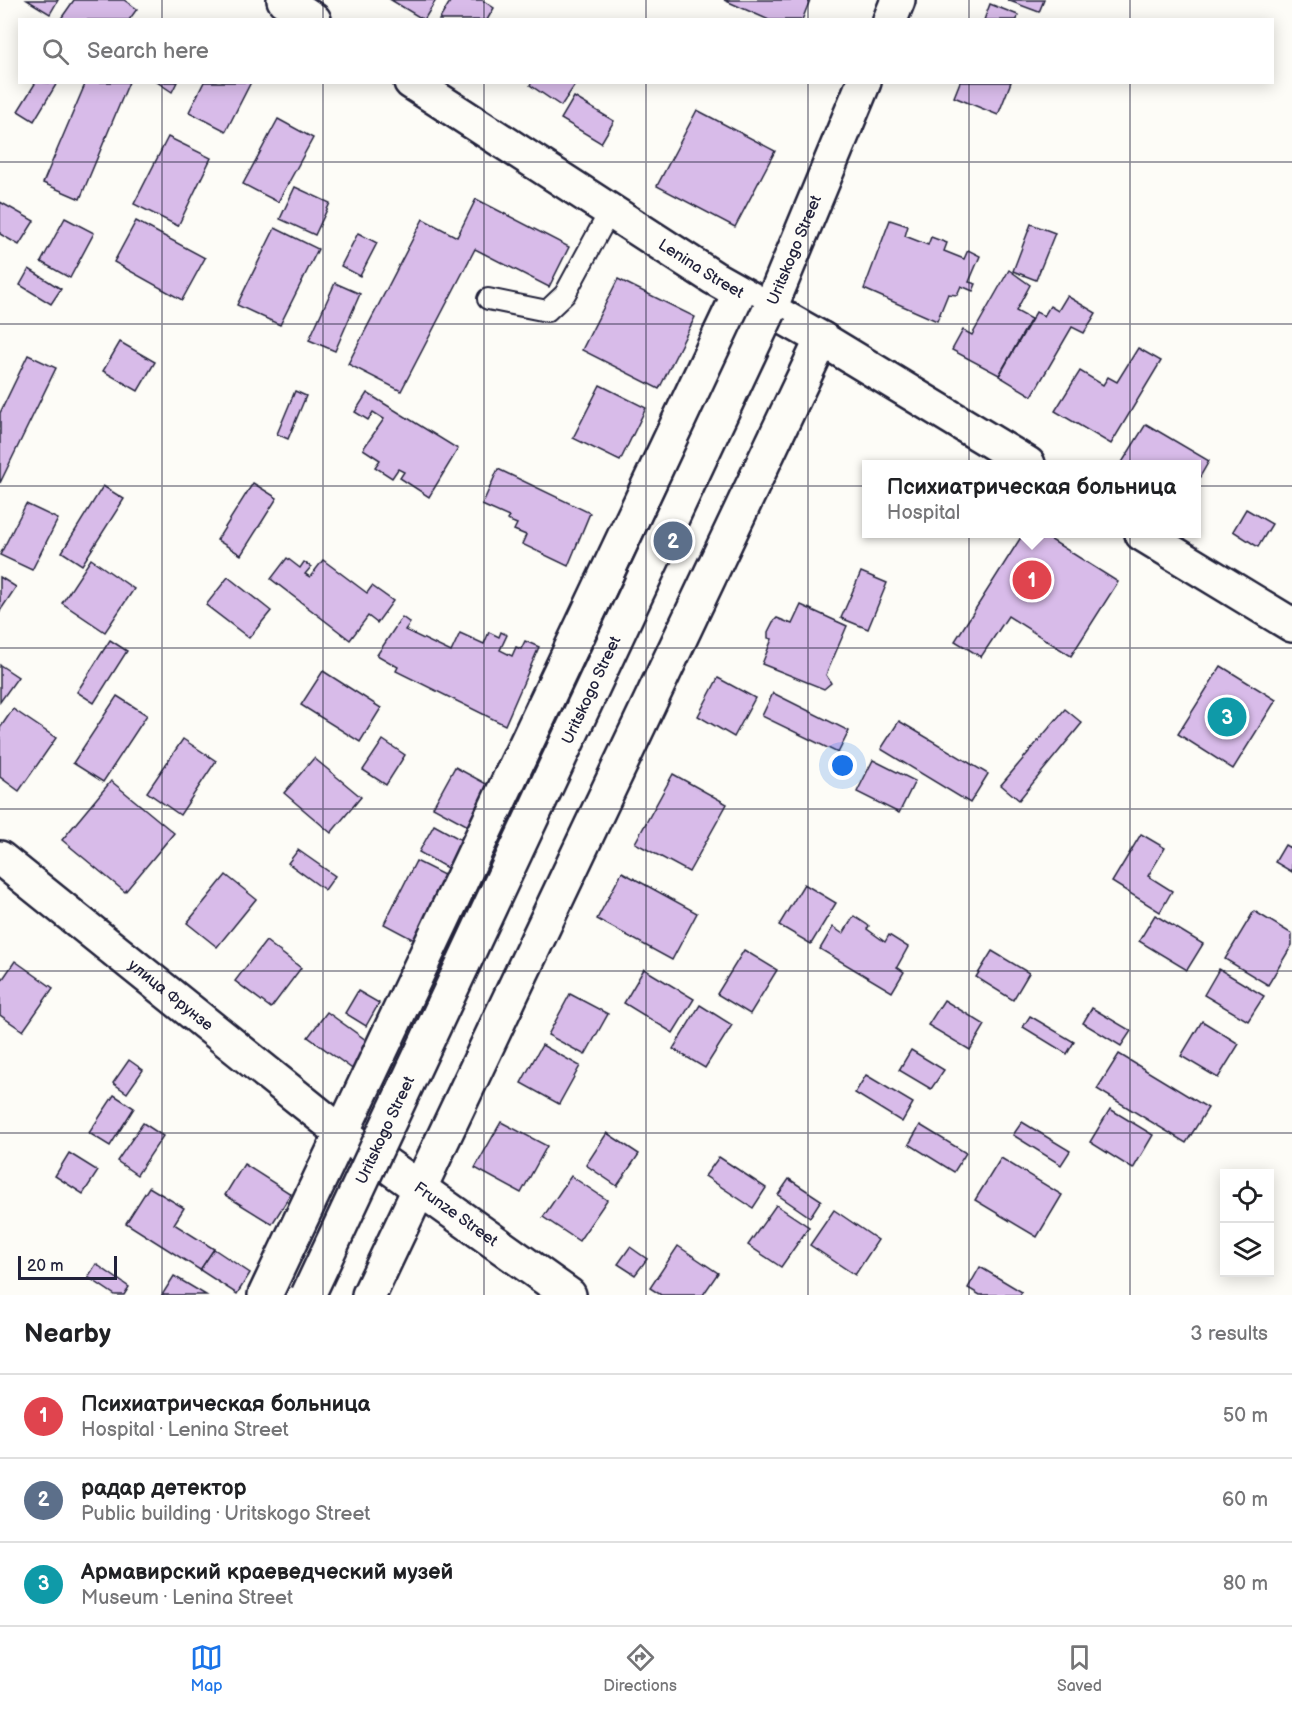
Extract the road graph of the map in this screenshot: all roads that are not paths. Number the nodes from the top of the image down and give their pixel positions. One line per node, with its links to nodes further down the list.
1 (284, 0): 3 (street)
2 (898, 0): 4 (street)
3 (311, 18)
4 (891, 18)
5 (414, 84): 7 (street, Lenina Street)
6 (863, 84): 10 (street, Uritskogo Street)
7 (610, 211): 8 (street, Lenina Street); 9 (lane)
8 (739, 294): 10 (street, Lenina Street); 16 (street, Uritskogo Street)
9 (488, 299)
10 (769, 310): 11 (street, Lenina Street); 19 (street, Uritskogo Street, bridge)
11 (822, 339): 12 (street, Lenina Street); 17 (street)
12 (1020, 460)
13 (1149, 538): 14 (street)
14 (1292, 625)
15 (0, 858): 16 (street, улица Фрунзе)
16 (342, 1133): 17 (street, Frunze Street); 18 (street, Uritskogo Street)
17 (419, 1188): 20 (street); 21 (street, Frunze Street)
18 (265, 1295)
19 (308, 1295)
20 (369, 1295)
21 (569, 1295)

